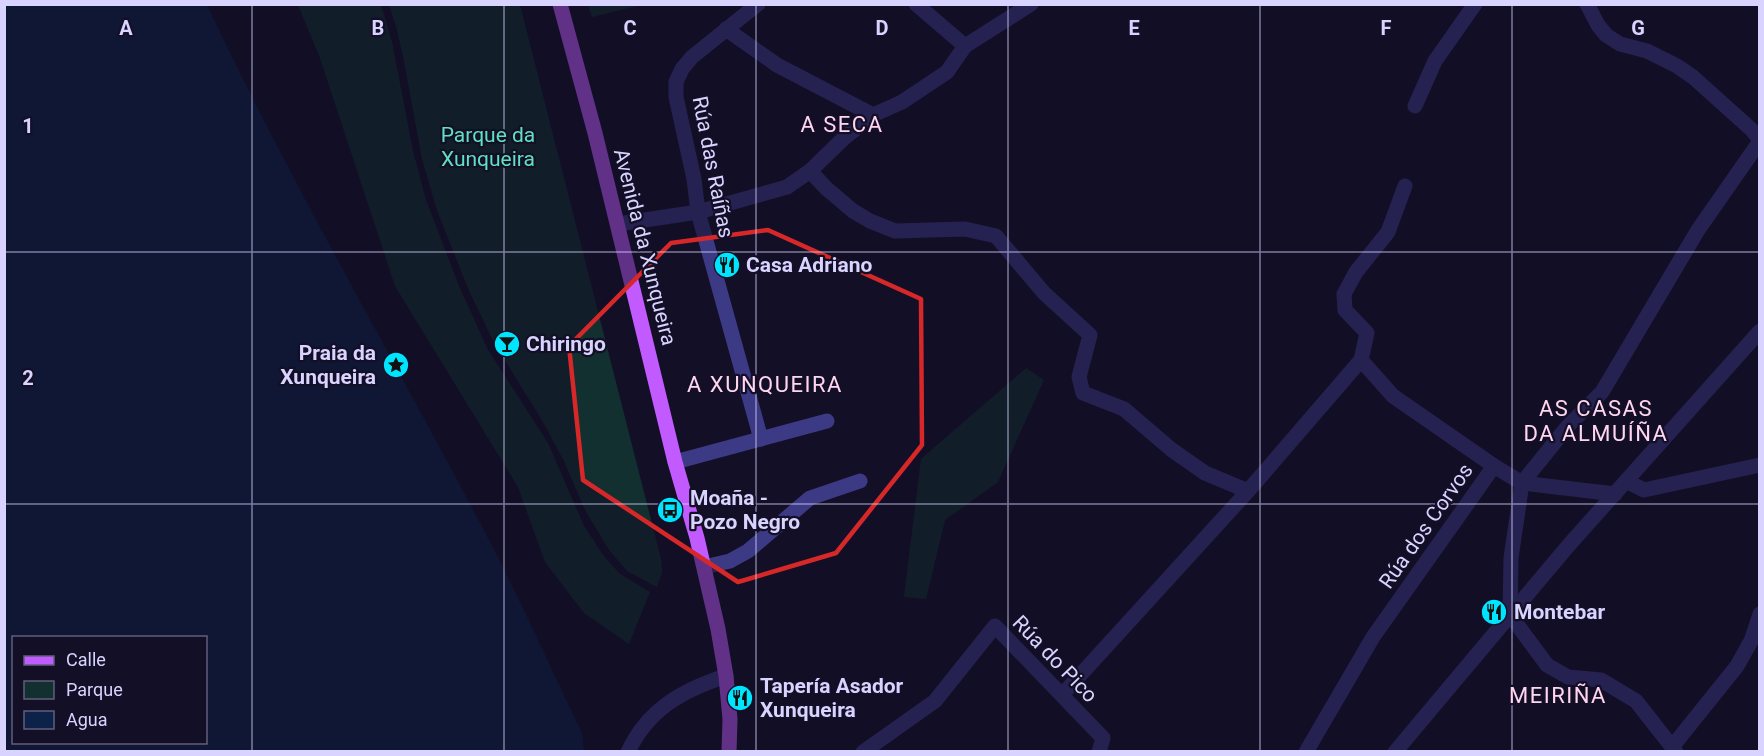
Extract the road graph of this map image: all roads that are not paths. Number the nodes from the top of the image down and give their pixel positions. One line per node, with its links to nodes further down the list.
1 (560, 4): 15 (main road, Avenida da Xunqueira)
2 (758, 4): 7 (street, Rúa das Raíñas)
3 (916, 4): 8 (street)
4 (1031, 4): 8 (street)
5 (1475, 4): 9 (street)
6 (1587, 4): 11 (street)
7 (726, 29): 10 (street); 14 (street, Rúa das Raíñas)
8 (965, 46): 10 (street)
9 (1415, 106)
10 (873, 115): 12 (street)
11 (1760, 140): 25 (street)
12 (810, 171): 14 (street); 26 (street)
13 (1405, 186): 17 (street)
14 (698, 212): 15 (street); 19 (street, Rúa das Raíñas)
15 (618, 224): 20 (main road, Avenida da Xunqueira)
16 (1760, 331): 24 (street)
17 (1361, 360): 22 (street); 26 (street)
18 (827, 421): 19 (street)
19 (762, 439): 20 (street)
20 (675, 462): 28 (main road, Avenida da Xunqueira)
21 (1760, 465): 24 (street)
22 (1494, 466): 25 (street, Rúa dos Corvos); 38 (street, Rúa dos Corvos)
23 (860, 481): 28 (street)
24 (1626, 481): 27 (street)
25 (1522, 483): 27 (street); 30 (street)
26 (1248, 491): 32 (street)
27 (1615, 494): 30 (street)
28 (704, 567): 31 (main road, Avenida da Xunqueira)
29 (1760, 614): 33 (street)
30 (1510, 615): 33 (street); 39 (street)
31 (726, 676): 34 (street); 35 (main road, Avenida da Xunqueira)
32 (1062, 695): 36 (street, Rúa do Pico); 37 (street, Rúa do Pico)
33 (1674, 749)
34 (628, 752)
35 (729, 752)
36 (863, 752)
37 (1099, 752)
38 (1306, 752)
39 (1395, 752)

